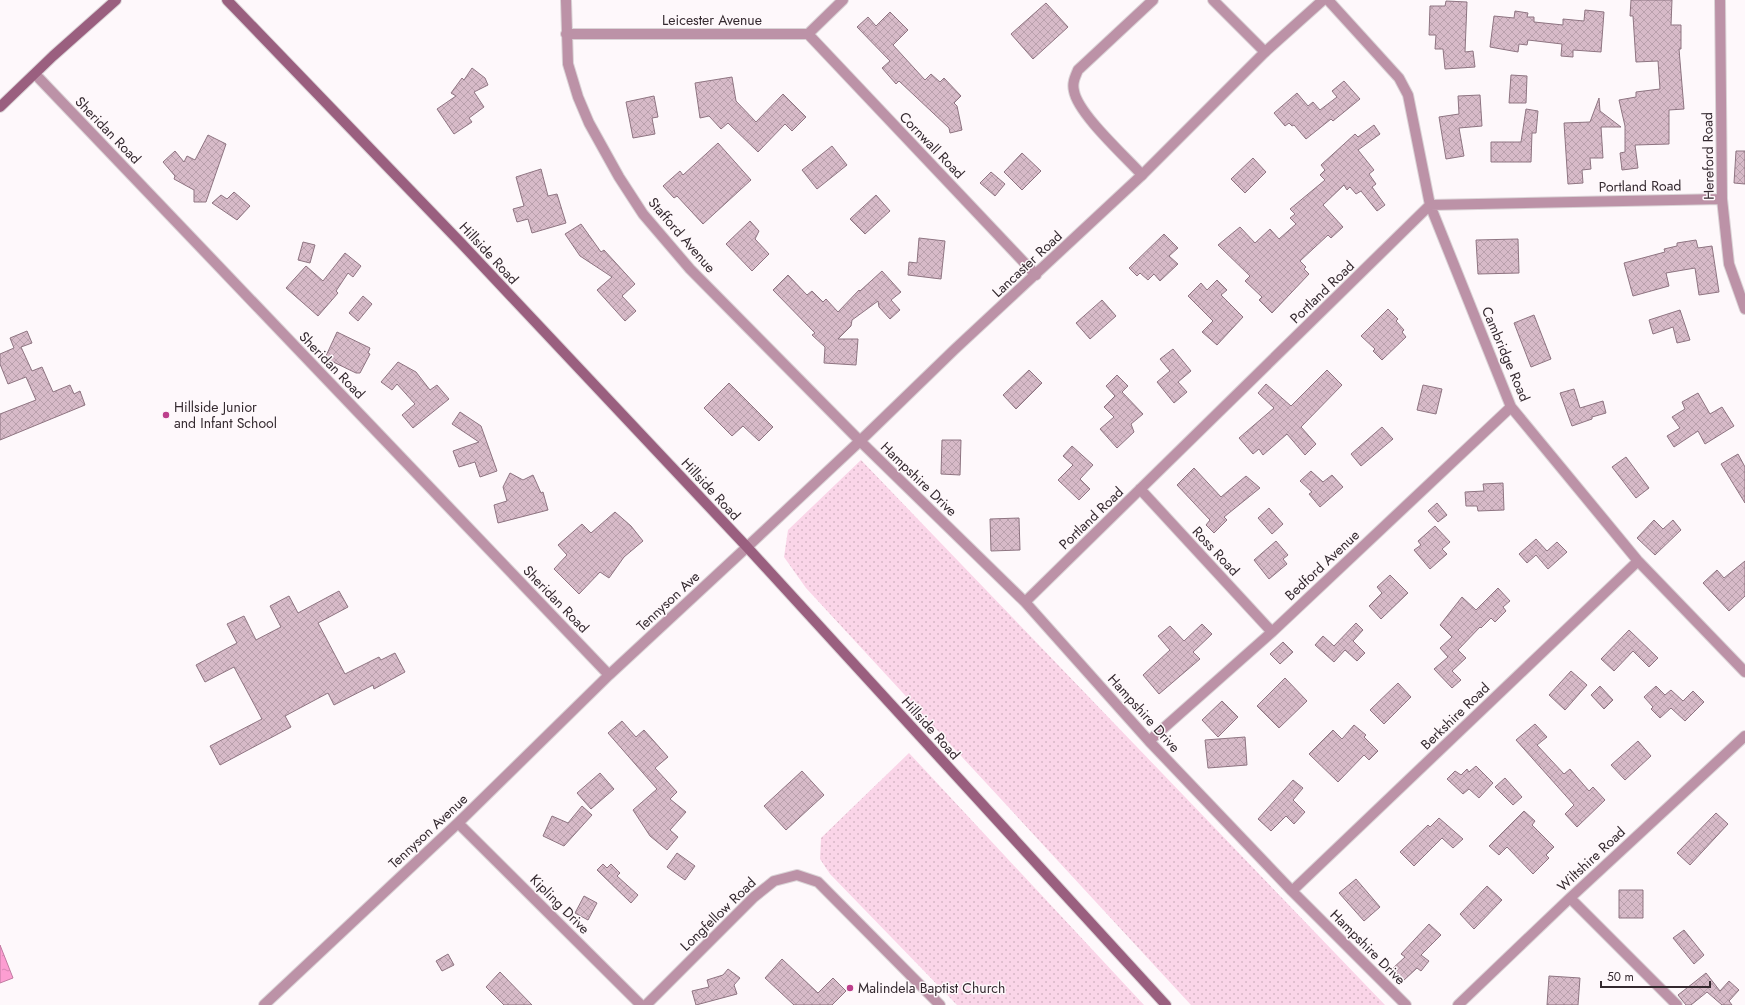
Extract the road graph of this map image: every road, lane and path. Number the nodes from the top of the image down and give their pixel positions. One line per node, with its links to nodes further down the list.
1 (116, 0): 13 (main road)
2 (227, 0): 23 (main road, Hillside Road)
3 (566, 0): 10 (street, Stafford Avenue)
4 (843, 0): 11 (street)
5 (1153, 0): 15 (street)
6 (1213, 0): 12 (street)
7 (1323, 0): 12 (street, Lancaster Road)
8 (1328, 0): 17 (street, Cambridge Road)
9 (1720, 0): 16 (street, Hereford Road)
10 (566, 34): 11 (street, Leicester Avenue); 21 (street, Stafford Avenue)
11 (808, 34): 18 (street, Cornwall Road)
12 (1265, 52): 15 (street, Lancaster Road)
13 (35, 74): 14 (main road); 28 (street, Sheridan Road)
14 (0, 107)
15 (1142, 175): 18 (street, Lancaster Road)
16 (1722, 199): 17 (street, Portland Road); 19 (street, Hereford Road)
17 (1430, 205): 20 (street, Cambridge Road); 22 (street, Portland Road)
18 (1036, 275): 21 (street, Lancaster Road)
19 (1745, 309)
20 (1511, 407): 24 (street, Cambridge Road); 26 (street, Bedford Avenue)
21 (860, 441): 23 (street, Lancaster Road); 25 (street, Hampshire Drive)
22 (1140, 490): 25 (street, Portland Road); 26 (street, Ross Road)
23 (747, 547): 28 (street, Tennyson Ave); 38 (main road, Hillside Road)
24 (1638, 561): 27 (street, Cambridge Road); 32 (street, Berkshire Road)
25 (1025, 602): 30 (street, Hampshire Drive)
26 (1272, 632): 30 (street, Bedford Avenue)
27 (1745, 672)
28 (608, 675): 31 (street, Tennyson Avenue)
29 (1745, 736): 33 (street, Wiltshire Road)
30 (1150, 741): 32 (street, Hampshire Drive)
31 (458, 823): 34 (street, Tennyson Avenue); 35 (street, Kipling Drive)
32 (1292, 891): 39 (street, Hampshire Drive)
33 (1570, 898): 40 (street, Wiltshire Road); 41 (street)
34 (267, 1004)
35 (641, 1005)
36 (646, 1005): 37 (street, Longfellow Road)
37 (940, 1005)
38 (1166, 1005)
39 (1406, 1005)
40 (1458, 1005)
41 (1677, 1005)

